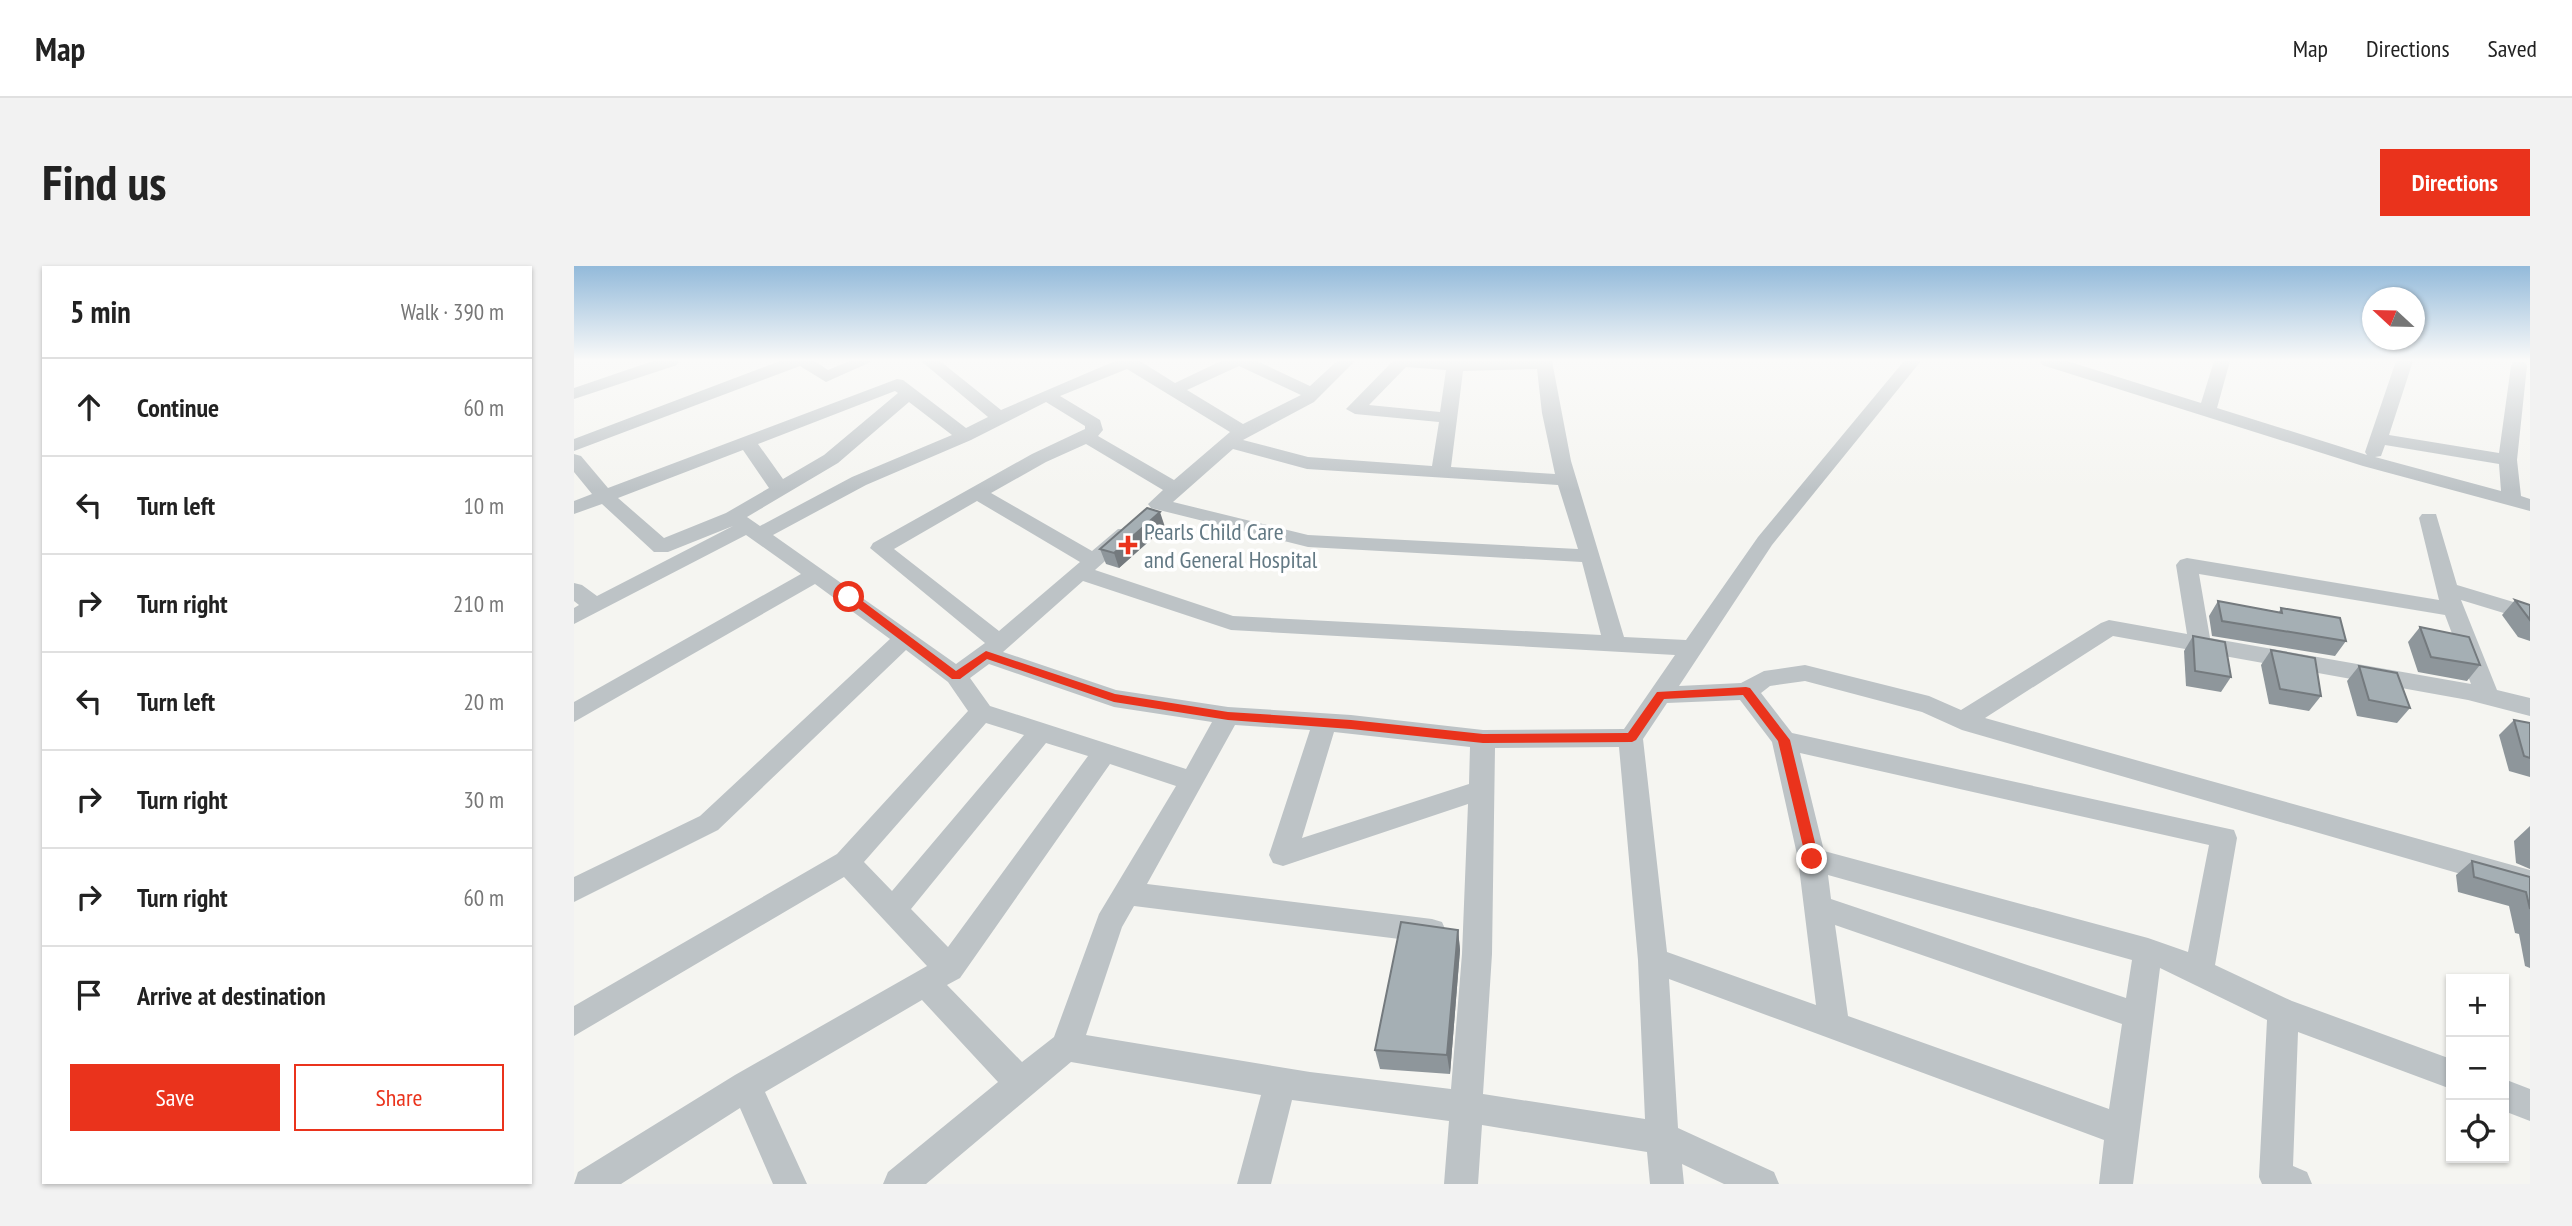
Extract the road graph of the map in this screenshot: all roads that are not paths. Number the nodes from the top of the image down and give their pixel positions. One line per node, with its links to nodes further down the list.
1 (685, 404): 26 (street)
2 (846, 404): 25 (street)
3 (896, 404): 33 (street)
4 (923, 404): 21 (street)
5 (982, 404): 19 (street)
6 (1028, 404): 19 (street)
7 (1061, 404): 23 (street)
8 (1193, 404): 22 (street)
9 (1294, 404): 22 (street)
10 (1361, 404): 20 (street)
11 (1450, 404): 20 (street)
12 (1548, 404): 31 (street)
13 (1878, 404): 53 (street)
14 (2184, 404): 18 (street)
15 (2209, 404): 18 (street)
16 (2391, 404): 24 (street)
17 (2515, 404): 28 (street)
18 (2207, 411): 29 (street)
19 (999, 417): 21 (street)
20 (1448, 418): 30 (street)
21 (965, 436): 41 (street)
22 (1236, 436): 30 (street); 32 (street)
23 (1087, 437): 32 (street); 34 (street)
24 (2380, 439): 28 (street); 29 (street)
25 (747, 442): 33 (street); 35 (street)
26 (574, 445)
27 (574, 460): 35 (street)
28 (2508, 460): 36 (street)
29 (2370, 462): 36 (street)
30 (1441, 472): 31 (street)
31 (1564, 480): 42 (street)
32 (1175, 489): 37 (street)
33 (781, 491): 41 (street)
34 (976, 494): 43 (street); 54 (street)
35 (604, 496): 39 (street); 41 (street)
36 (2511, 500): 38 (street)
37 (1158, 504): 42 (street); 43 (street)
38 (2530, 505)
39 (574, 508)
40 (2429, 518): 46 (street)
41 (746, 526): 44 (street); 47 (street)
42 (1591, 556): 51 (street)
43 (1088, 567): 51 (street); 54 (street)
44 (816, 574): 50 (street); 61 (street)
45 (574, 590): 47 (street)
46 (2450, 599): 48 (street); 52 (street); 58 (street)
47 (594, 607): 49 (street)
48 (2530, 614)
49 (574, 617)
50 (905, 639): 55 (street); 75 (street)
51 (1615, 644): 53 (street)
52 (2200, 645): 58 (street); 63 (street)
53 (1692, 648): 57 (street)
54 (993, 649): 55 (street); 62 (street)
55 (956, 677): 60 (street)
56 (1746, 691): 57 (street); 63 (street); 68 (street)
57 (1661, 695): 66 (street)
58 (2487, 696): 59 (street)
59 (2530, 708)
60 (981, 712): 65 (street); 73 (street)
61 (574, 713)
62 (1228, 716): 64 (street); 70 (street)
63 (1962, 721): 74 (street)
64 (1325, 723): 67 (street); 71 (street)
65 (1041, 732): 69 (street); 78 (street)
66 (1632, 737): 67 (street); 81 (street)
67 (1483, 739): 71 (street)
68 (1784, 740): 72 (street); 82 (street)
69 (1105, 752): 70 (street); 83 (street)
70 (1192, 781): 76 (street)
71 (1480, 790): 79 (street)
72 (1812, 859): 77 (street); 80 (street)
73 (847, 862): 78 (street); 85 (street)
74 (2530, 882)
75 (574, 890)
76 (1127, 893): 79 (street); 88 (street)
77 (1819, 906): 86 (street); 87 (street)
78 (893, 910): 83 (street)
79 (1477, 937): 95 (street)
80 (2148, 951): 82 (street); 86 (street)
81 (1653, 960): 87 (street); 97 (street)
82 (2200, 972): 84 (street)
83 (937, 976): 91 (street); 92 (street)
84 (2283, 1012): 89 (street); 98 (street)
85 (576, 1015)
86 (2138, 1016): 96 (street)
87 (1834, 1025): 96 (street)
88 (1066, 1046): 90 (street); 91 (street)
89 (2446, 1072)
90 (1280, 1083): 95 (street); 102 (street)
91 (1021, 1084): 101 (street)
92 (746, 1086): 99 (street); 100 (street)
93 (2509, 1097): 94 (street)
94 (2530, 1105)
95 (1466, 1107): 97 (street); 103 (street)
96 (2123, 1122): 106 (street)
97 (1661, 1138): 104 (street); 105 (street)
98 (2283, 1182)
99 (590, 1184)
100 (790, 1184)
101 (900, 1184)
102 (1254, 1184)
103 (1461, 1184)
104 (1667, 1184)
105 (1762, 1184)
106 (2116, 1184)

